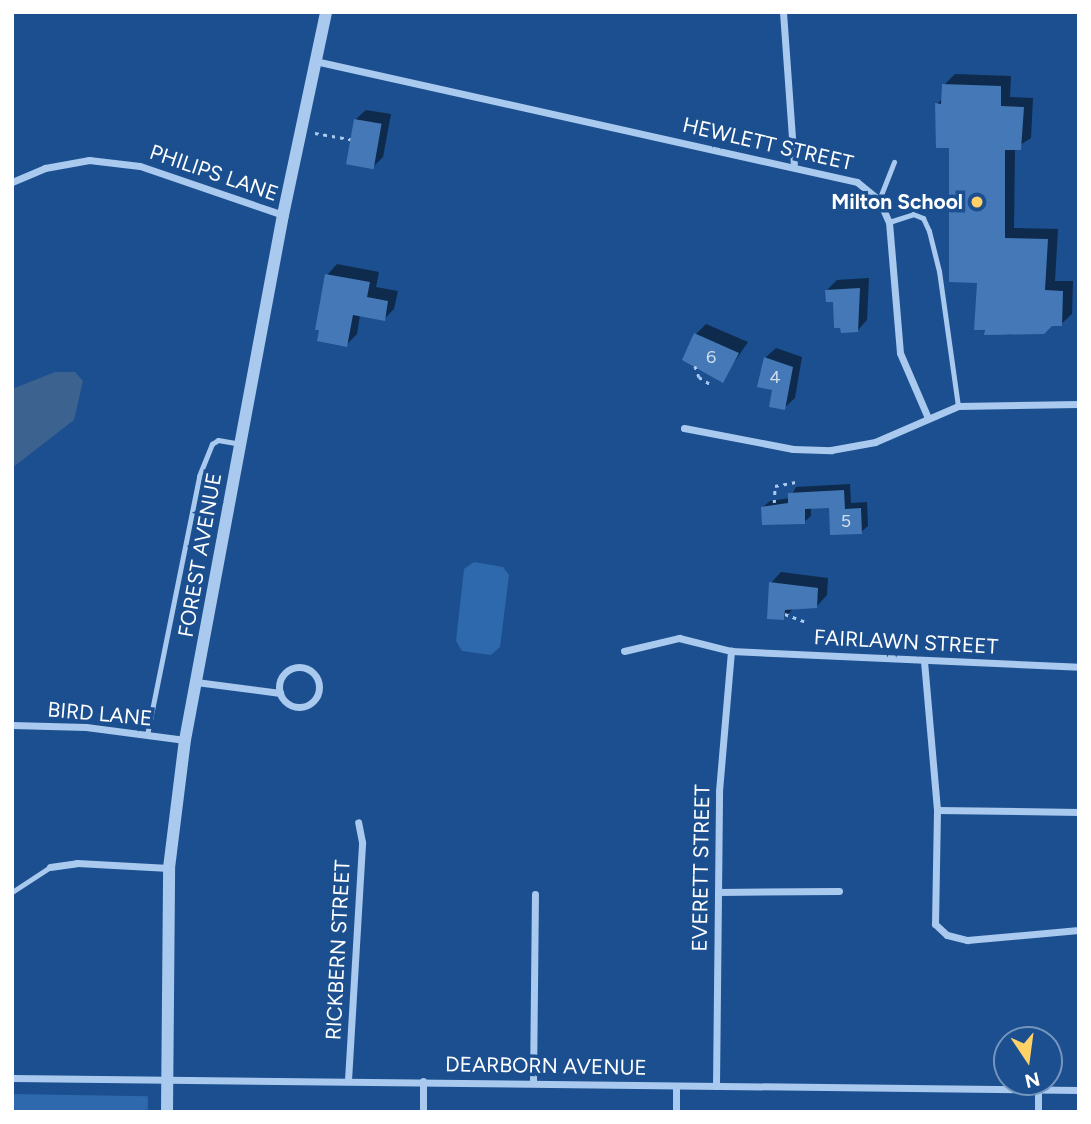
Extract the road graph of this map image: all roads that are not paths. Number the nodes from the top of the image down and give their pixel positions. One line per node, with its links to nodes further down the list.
1 (326, 12): 3 (street, FOREST AVENUE)
2 (783, 12): 5 (street)
3 (315, 61): 5 (street, HEWLETT STREET); 8 (street, FOREST AVENUE)
4 (894, 162): 7 (lane)
5 (794, 164): 7 (street, HEWLETT STREET)
6 (12, 182): 8 (street, PHILIPS LANE)
7 (879, 200): 9 (street, HEWLETT STREET)
8 (283, 215): 14 (street, FOREST AVENUE)
9 (889, 222): 11 (lane); 12 (street, HEWLETT STREET)
10 (1079, 404): 11 (street)
11 (957, 406): 12 (street)
12 (928, 418): 13 (street)
13 (684, 428)
14 (240, 444): 19 (street, FOREST AVENUE); 22 (lane)
15 (624, 651): 16 (street, FAIRLAWN STREET)
16 (731, 651): 17 (street, FAIRLAWN STREET); 31 (street, EVERETT STREET)
17 (924, 662): 18 (street, FAIRLAWN STREET); 24 (street)
18 (1079, 667)
19 (197, 682): 20 (street); 23 (street, FOREST AVENUE)
20 (280, 693): 20 (street)
21 (12, 725): 22 (street, BIRD LANE)
22 (147, 735): 23 (street, BIRD LANE)
23 (185, 740): 28 (street, FOREST AVENUE)
24 (937, 810): 25 (street); 33 (street)
25 (1079, 812)
26 (358, 822): 36 (street, RICKBERN STREET)
27 (50, 867): 28 (street); 30 (lane)
28 (169, 868): 35 (street, FOREST AVENUE)
29 (839, 891): 31 (street)
30 (12, 892)
31 (718, 892): 40 (street, EVERETT STREET)
32 (535, 894): 38 (street)
33 (1079, 930)
34 (12, 1078): 35 (street, DEARBORN AVENUE)
35 (166, 1079): 36 (street, DEARBORN AVENUE); 42 (street, FOREST AVENUE)
36 (348, 1080): 37 (street, DEARBORN AVENUE)
37 (423, 1081): 38 (street, DEARBORN AVENUE); 43 (street)
38 (534, 1083): 39 (street, DEARBORN AVENUE)
39 (676, 1086): 40 (street, DEARBORN AVENUE); 44 (street)
40 (716, 1086): 41 (street, DEARBORN AVENUE)
41 (993, 1090)
42 (167, 1112)
43 (423, 1112)
44 (676, 1112)

